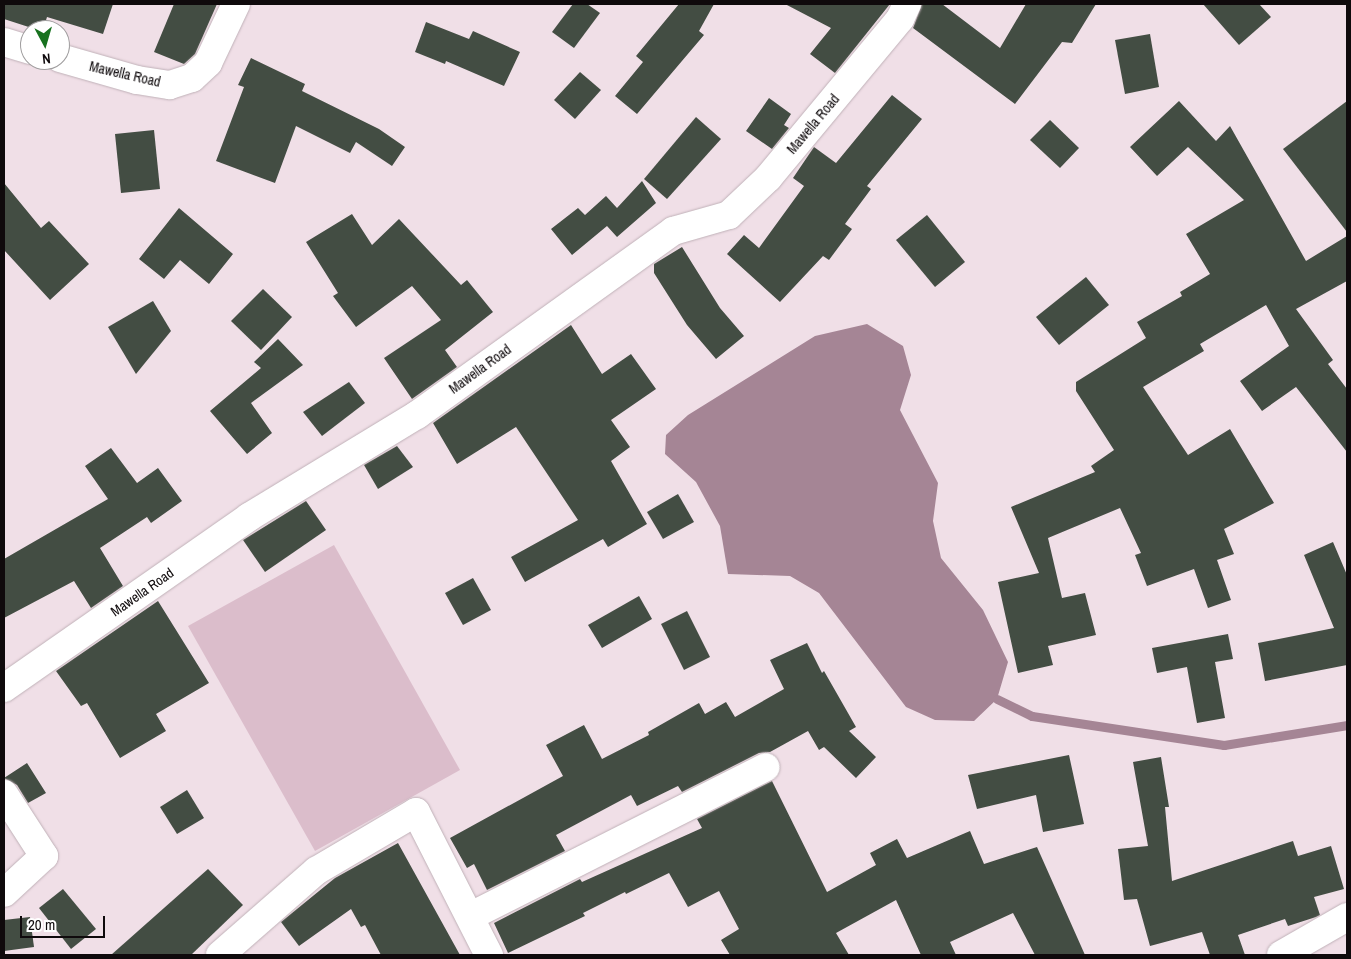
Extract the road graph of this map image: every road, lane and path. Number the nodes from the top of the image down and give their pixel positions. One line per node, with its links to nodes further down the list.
1 (236, 4): 5 (street, Mawella Road)
2 (907, 4): 6 (street, Mawella Road)
3 (4, 42): 4 (street)
4 (20, 47)
5 (70, 61)
6 (4, 688)
7 (766, 768): 10 (street)
8 (4, 794): 9 (street)
9 (4, 893)
10 (471, 916): 12 (street); 13 (street)
11 (1347, 917): 14 (street)
12 (220, 955)
13 (489, 955)
14 (1281, 955)

